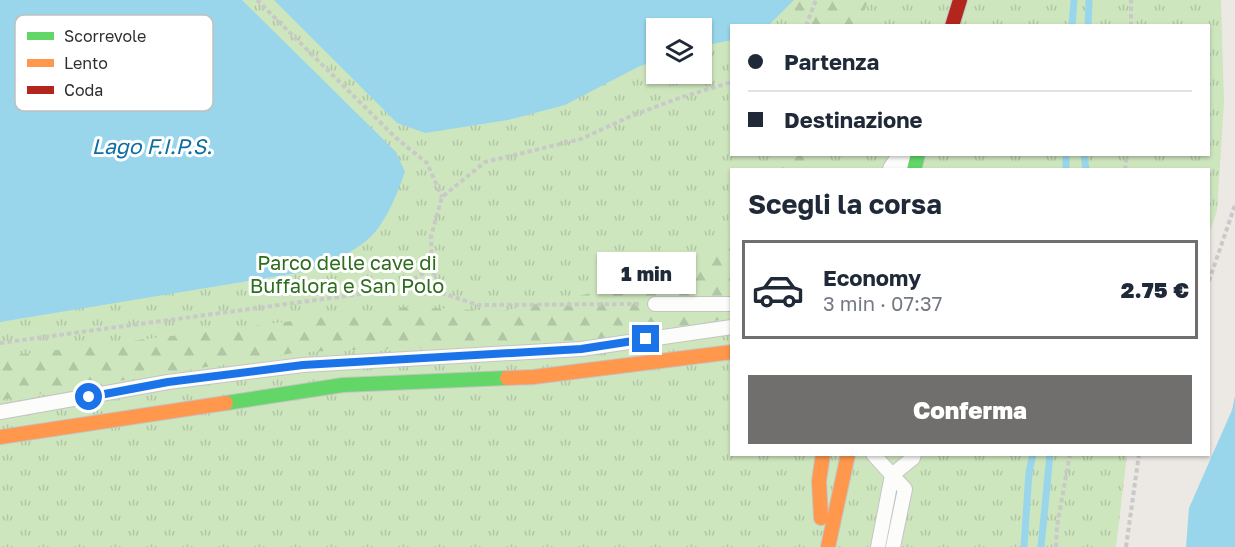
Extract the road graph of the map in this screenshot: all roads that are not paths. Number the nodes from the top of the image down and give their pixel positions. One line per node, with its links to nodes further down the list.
1 (960, 0): 2 (street)
2 (953, 24)
3 (655, 304): 4 (lane)
4 (730, 304)
5 (730, 327): 7 (lane)
6 (730, 352): 8 (street)
7 (0, 412)
8 (0, 437)
9 (823, 456): 14 (street)
10 (848, 456): 14 (street)
11 (875, 456): 13 (lane)
12 (914, 456): 13 (lane)
13 (892, 475): 15 (lane); 16 (lane)
14 (827, 547)
15 (878, 547)
16 (894, 547)

